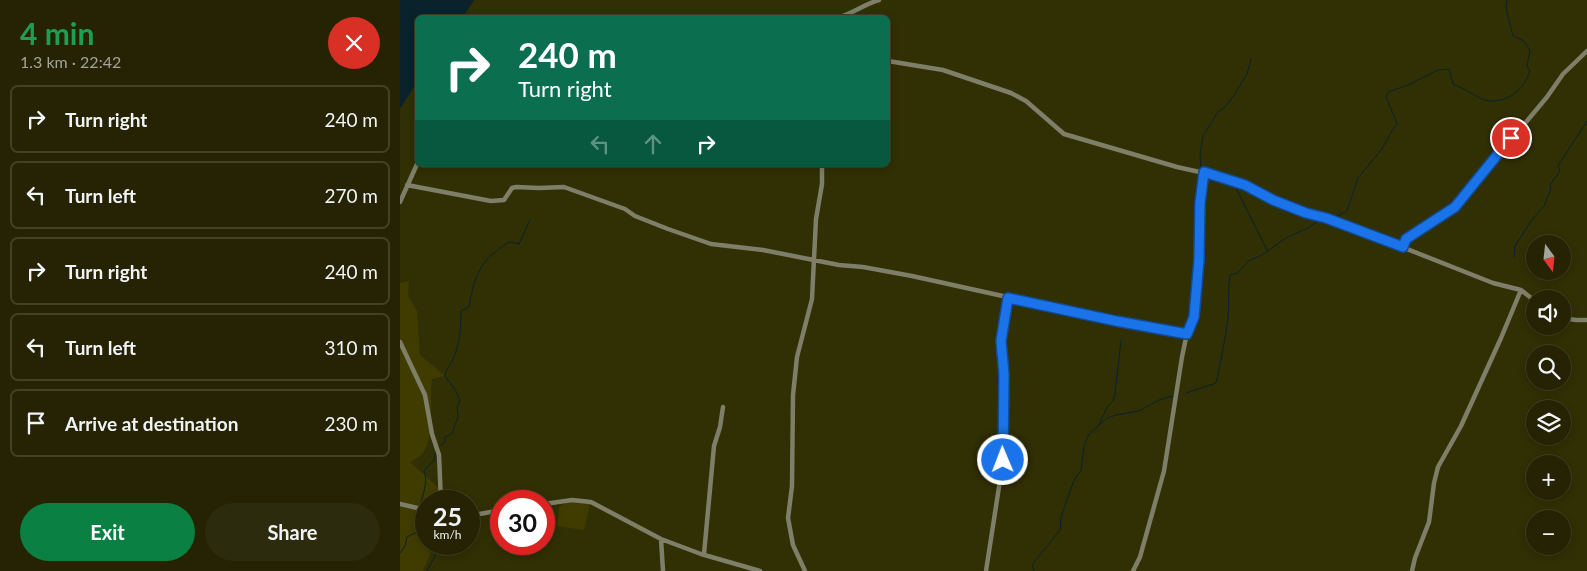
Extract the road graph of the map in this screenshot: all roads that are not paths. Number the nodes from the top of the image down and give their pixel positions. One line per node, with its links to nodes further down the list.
1 (879, 0): 2 (street)
2 (844, 15)
3 (1587, 51): 11 (street)
4 (890, 61): 7 (street)
5 (416, 167): 8 (street)
6 (823, 167): 12 (street)
7 (1204, 172): 11 (street); 18 (street)
8 (407, 185): 9 (street); 12 (street)
9 (401, 196): 10 (street)
10 (400, 202)
11 (1403, 247): 13 (street)
12 (814, 261): 15 (street); 29 (street)
13 (1520, 290): 14 (street); 32 (street)
14 (1526, 294)
15 (1008, 298): 18 (street); 30 (street)
16 (1571, 319): 17 (street)
17 (1587, 320)
18 (1187, 334): 31 (street)
19 (400, 342): 21 (street)
20 (722, 407): 26 (street)
21 (441, 490)
22 (555, 502): 25 (street)
23 (400, 504): 24 (street)
24 (415, 507)
25 (661, 539): 26 (street); 27 (street)
26 (704, 554): 28 (street)
27 (663, 571)
28 (760, 571)
29 (804, 571)
30 (986, 571)
31 (1133, 571)
32 (1412, 571)

